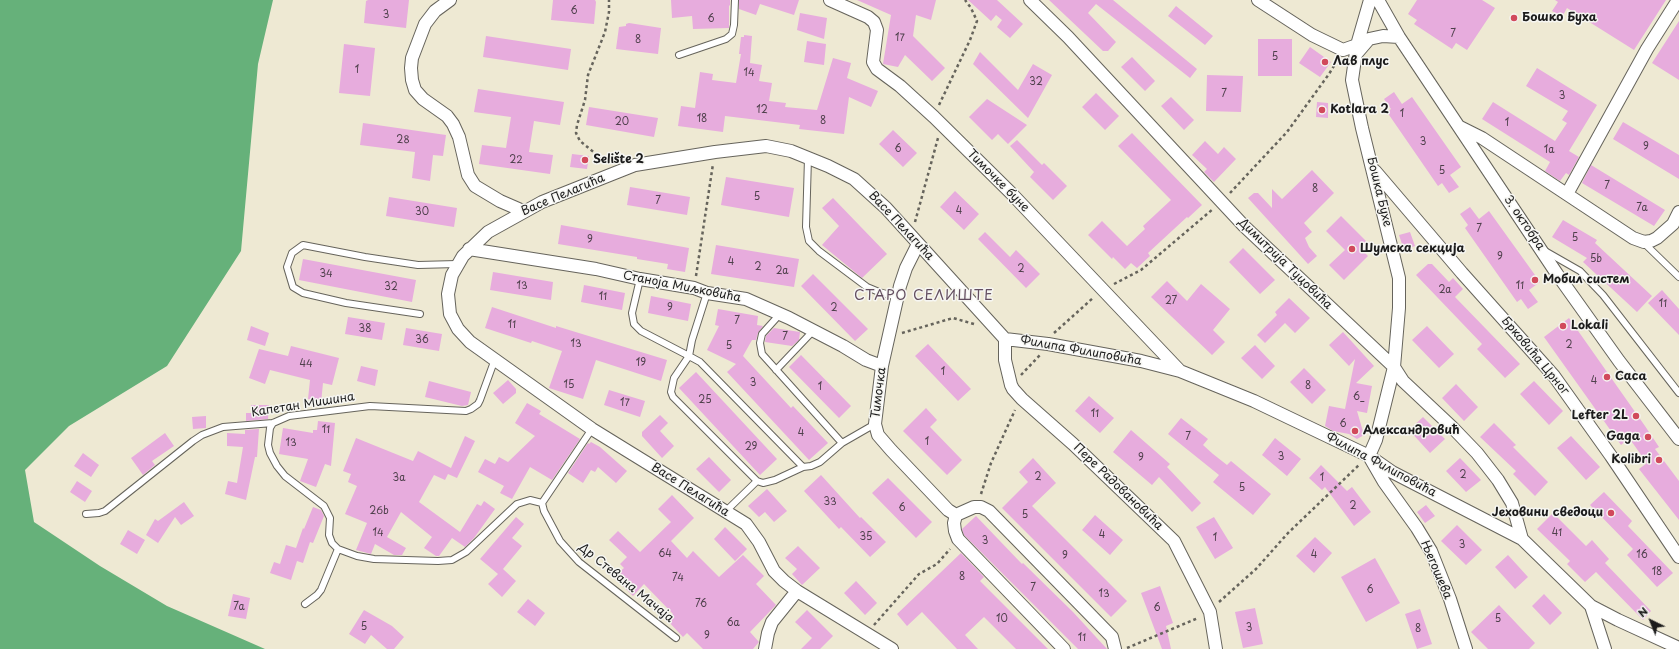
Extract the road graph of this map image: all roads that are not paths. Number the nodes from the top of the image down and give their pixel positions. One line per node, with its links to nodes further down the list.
1 (450, 0): 16 (street)
2 (735, 0): 11 (lane)
3 (830, 0): 36 (street, Тимочке буне)
4 (1030, 0): 34 (street, Димитрија Туцовића)
5 (1258, 0): 10 (street)
6 (1370, 0): 10 (street, Бошка Бухе)
7 (1378, 0): 9 (street, 3. октобра)
8 (1678, 0): 15 (street)
9 (1399, 37): 10 (street); 12 (street, 3. октобра)
10 (1356, 50): 14 (street, Бошка Бухе)
11 (679, 55)
12 (1459, 126): 15 (street); 21 (street, 3. октобра)
13 (808, 158): 16 (street, Васе Пелагића); 18 (street, Васе Пелагића); 26 (lane)
14 (1373, 169): 34 (street, Бошка Бухе); 52 (street, Брковића Црног)
15 (1567, 194): 19 (street)
16 (522, 211): 20 (street, Васе Пелагића)
17 (1679, 212): 19 (street)
18 (914, 240): 26 (street, Тимочка); 30 (street, Васе Пелагића)
19 (1643, 241): 23 (lane)
20 (469, 249): 22 (street, Васе Пелагића); 24 (street, Станоја Миљковића)
21 (1542, 250): 37 (lane); 41 (street, 3. октобра)
22 (457, 264): 27 (lane); 32 (street, Васе Пелагића)
23 (1679, 277)
24 (640, 279): 25 (street, Станоја Миљковића); 31 (lane)
25 (707, 293): 28 (street, Станоја Миљковића); 31 (lane)
26 (898, 297): 33 (street, Тимочка)
27 (420, 314)
28 (780, 314): 29 (street, Станоја Миљковића); 35 (lane)
29 (813, 331): 33 (street, Станоја Миљковића); 35 (lane)
30 (1005, 339): 36 (street, Филипа Филиповића); 62 (street, Пере Радовановића)
31 (689, 356): 44 (lane); 45 (lane)
32 (495, 359): 38 (lane, Капетан Мишина); 40 (street, Васе Пелагића)
33 (882, 366): 39 (street, Тимочка)
34 (1394, 367): 43 (street, Бошка Бухе); 50 (street, Димитрија Туцовића)
35 (776, 370): 42 (lane)
36 (1180, 371): 43 (street, Филипа Филиповића)
37 (1679, 393)
38 (273, 423): 48 (lane, Капетан Мишина); 51 (lane)
39 (875, 424): 42 (lane); 49 (street, Тимочка)
40 (592, 429): 46 (lane); 47 (street, Васе Пелагића)
41 (1679, 439)
42 (842, 443): 44 (lane)
43 (1369, 456): 50 (street, Филипа Филиповића); 63 (street, Његошева)
44 (803, 467): 45 (lane)
45 (757, 481): 47 (lane)
46 (542, 503): 51 (lane); 56 (lane, Др Стевана Мачаја)
47 (726, 512): 53 (street, Васе Пелагића)
48 (86, 514)
49 (956, 515): 60 (street); 61 (street)
50 (1522, 539): 55 (street, Филипа Филиповића)
51 (338, 549): 54 (lane)
52 (1679, 557)
53 (797, 591): 58 (street); 59 (street, Васе Пелагића)
54 (305, 604)
55 (1591, 606): 57 (street, Филипа Филиповића); 64 (street)
56 (676, 638)
57 (1679, 648)
58 (765, 649)
59 (892, 649)
60 (1064, 649)
61 (1115, 649)
62 (1216, 649)
63 (1466, 649)
64 (1605, 649)

